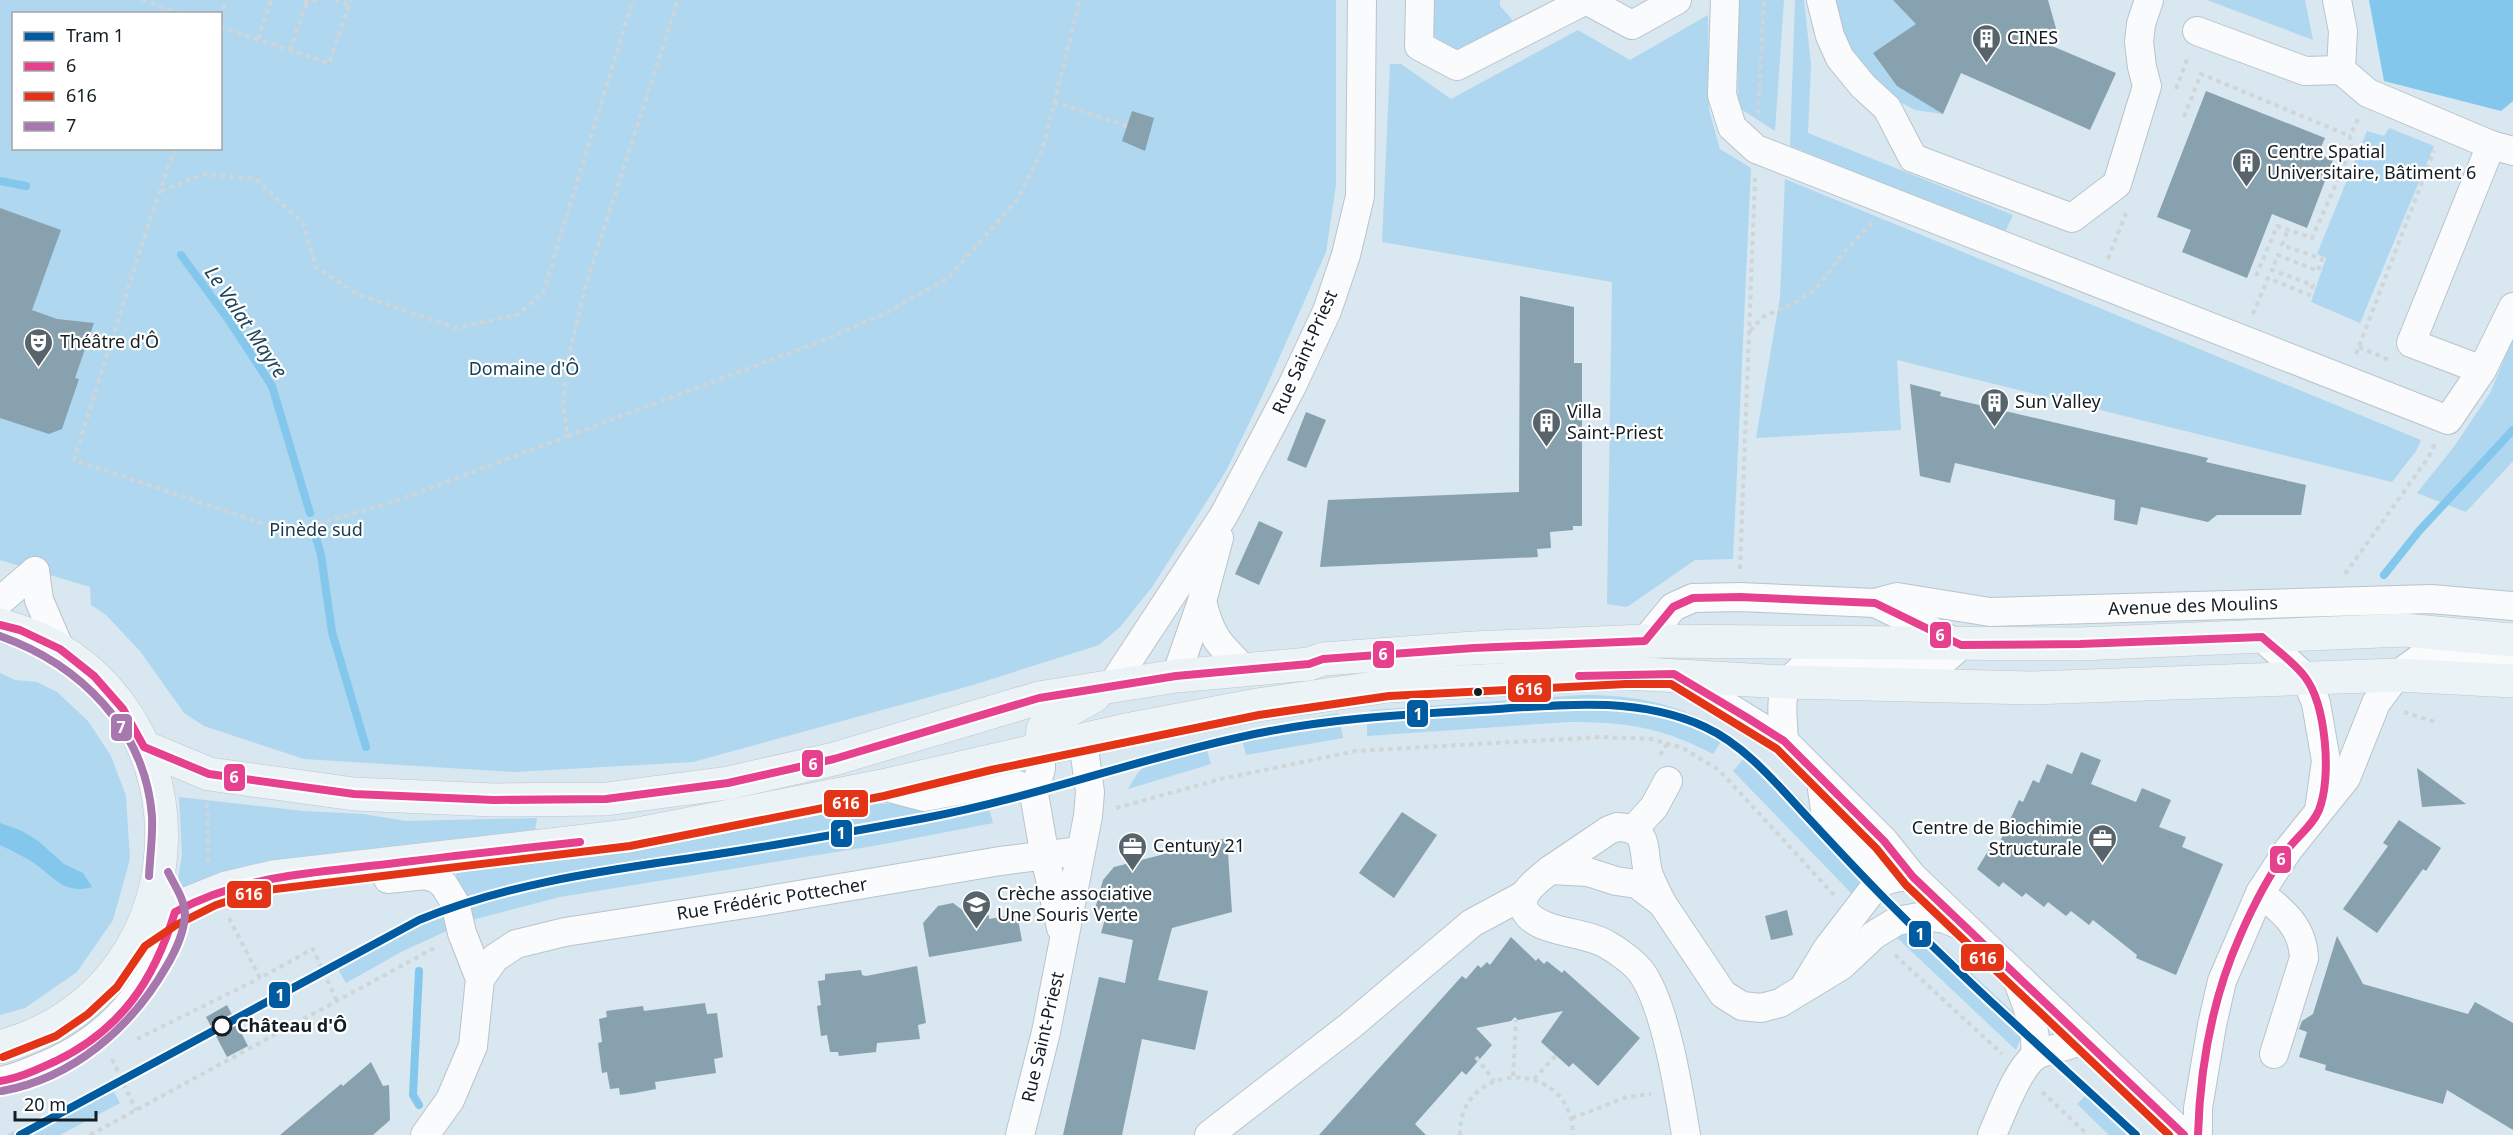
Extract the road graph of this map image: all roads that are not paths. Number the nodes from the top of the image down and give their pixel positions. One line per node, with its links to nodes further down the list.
1 (1362, 0): 13 (street, Rue Saint-Priest)
2 (1420, 0): 3 (street)
3 (1677, 0)
4 (1725, 0): 12 (street)
5 (1821, 0): 6 (street)
6 (2149, 0)
7 (2337, 0): 9 (street)
8 (2193, 42): 9 (street)
9 (2341, 70): 10 (street)
10 (2502, 148): 12 (street)
11 (2513, 307): 12 (street)
12 (2482, 370)
13 (1224, 515): 15 (street, Rue Saint-Priest); 32 (street, Rue Saint-Priest)
14 (0, 601): 23 (street)
15 (1202, 601): 25 (street, Rue Saint-Priest); 28 (street, Rue Saint-Priest)
16 (1875, 603): 17 (street, Avenue des Moulins); 21 (street, Avenue des Moulins); 22 (street, Avenue des Moulins)
17 (2513, 606)
18 (0, 625): 23 (main road)
19 (2262, 637): 20 (main road, Avenue des Moulins); 22 (main road, Avenue des Moulins); 29 (street)
20 (2513, 640)
21 (1645, 641): 22 (main road, Avenue des Moulins); 25 (main road, Avenue des Moulins)
22 (1961, 645): 31 (street)
23 (60, 650): 36 (main road)
24 (2513, 660): 27 (street)
25 (1245, 670): 28 (main road, Avenue des Moulins)
26 (1674, 674): 31 (main road); 33 (main road); 35 (street)
27 (2397, 675): 29 (main road); 30 (main road); 42 (street)
28 (1176, 676): 32 (main road, Avenue des Moulins); 33 (main road)
29 (2306, 678): 31 (main road); 42 (street)
30 (2513, 681)
31 (1786, 682): 35 (street)
32 (1111, 687): 36 (main road, Avenue des Moulins); 37 (main road)
33 (1121, 731): 34 (main road)
34 (1083, 741): 37 (main road); 44 (street, Rue Saint-Priest)
35 (1784, 741): 38 (street)
36 (144, 747): 48 (main road)
37 (1041, 749): 40 (main road); 41 (street, Rue Saint-Priest)
38 (1820, 777): 49 (street); 50 (street)
39 (1668, 781): 43 (street)
40 (882, 786): 41 (street); 47 (main road)
41 (1034, 794): 45 (street, Rue Saint-Priest)
42 (2319, 810): 51 (street)
43 (1633, 830): 46 (street); 53 (street)
44 (1080, 851): 45 (street, Rue Frédéric Pottecher); 56 (street, Rue Saint-Priest)
45 (1045, 857): 56 (street, Rue Saint-Priest); 59 (street, Rue Frédéric Pottecher)
46 (1550, 870): 52 (street); 53 (street)
47 (291, 874): 54 (main road); 59 (street)
48 (159, 877): 54 (street); 57 (main road)
49 (1913, 877): 50 (street); 55 (street)
50 (1880, 882): 60 (street)
51 (2260, 893): 63 (street); 72 (street)
52 (1524, 895): 68 (street); 69 (street)
53 (1662, 903): 60 (street)
54 (175, 912): 57 (main road); 65 (street)
55 (1964, 926): 58 (street); 60 (street)
56 (1064, 938): 67 (street, Rue Saint-Priest)
57 (137, 939): 62 (main road)
58 (2015, 974): 61 (street); 64 (street)
59 (480, 979): 66 (street)
60 (1803, 989)
61 (2082, 1039): 64 (street); 71 (street)
62 (0, 1047)
63 (2274, 1054)
64 (2021, 1058): 70 (street)
65 (0, 1081)
66 (425, 1135)
67 (1020, 1135)
68 (1209, 1135)
69 (1686, 1135)
70 (1992, 1135)
71 (2184, 1135)
72 (2198, 1135)

